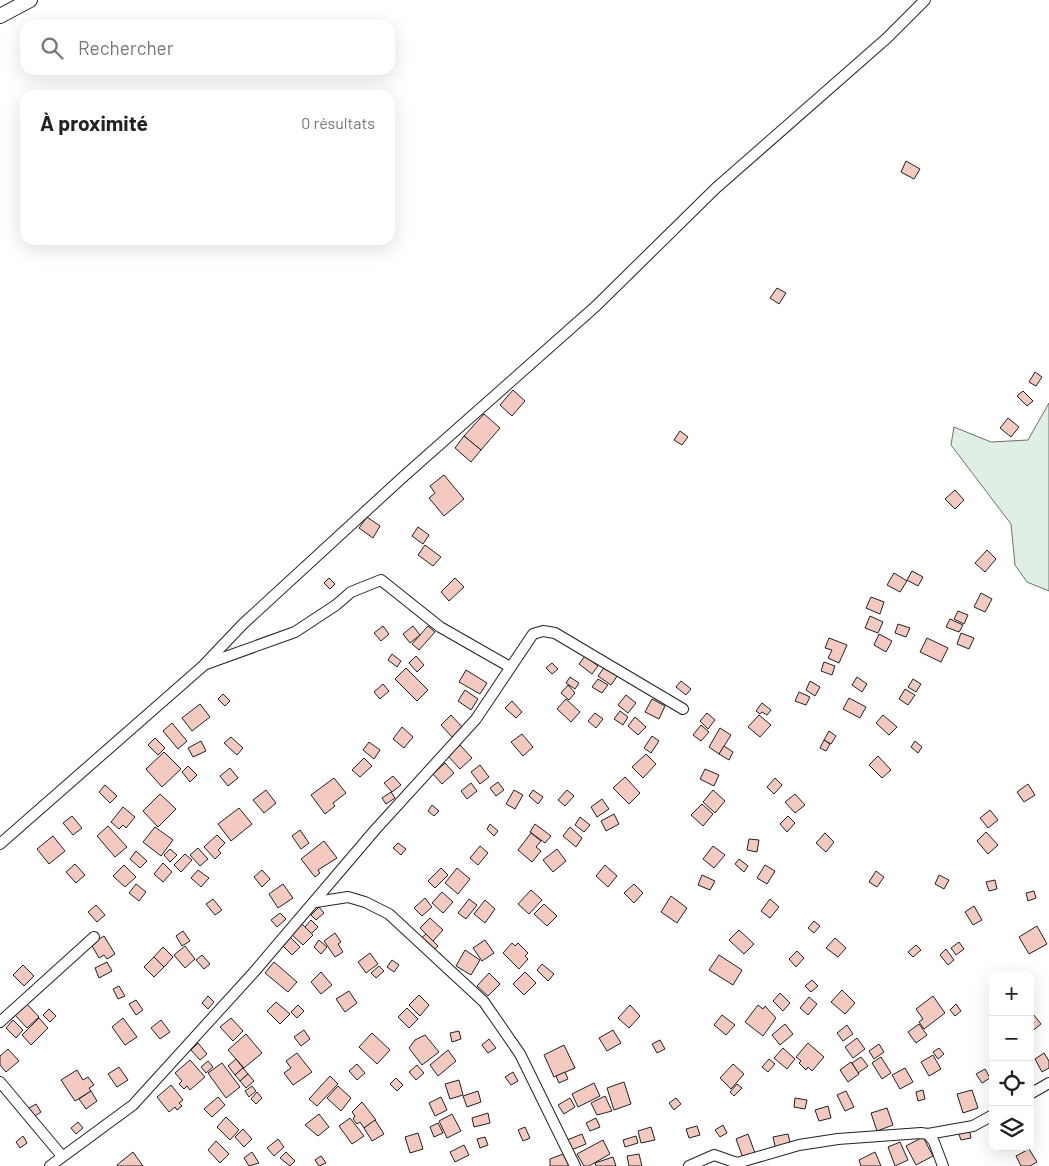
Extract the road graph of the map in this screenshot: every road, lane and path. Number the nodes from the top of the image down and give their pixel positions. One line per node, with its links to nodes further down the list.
1 (30, 0): 3 (main road)
2 (925, 0): 4 (street)
3 (0, 16)
4 (203, 666): 5 (street); 7 (street)
5 (510, 667): 6 (street); 8 (street)
6 (683, 710)
7 (0, 844)
8 (316, 902): 16 (street); 18 (street)
9 (94, 937): 10 (street)
10 (0, 1022)
11 (0, 1082): 16 (street)
12 (1049, 1083): 13 (street)
13 (1034, 1092)
14 (989, 1117): 15 (street)
15 (928, 1134): 19 (street); 20 (street)
16 (62, 1156): 17 (street)
17 (50, 1166)
18 (575, 1166)
19 (689, 1166)
20 (943, 1166)

